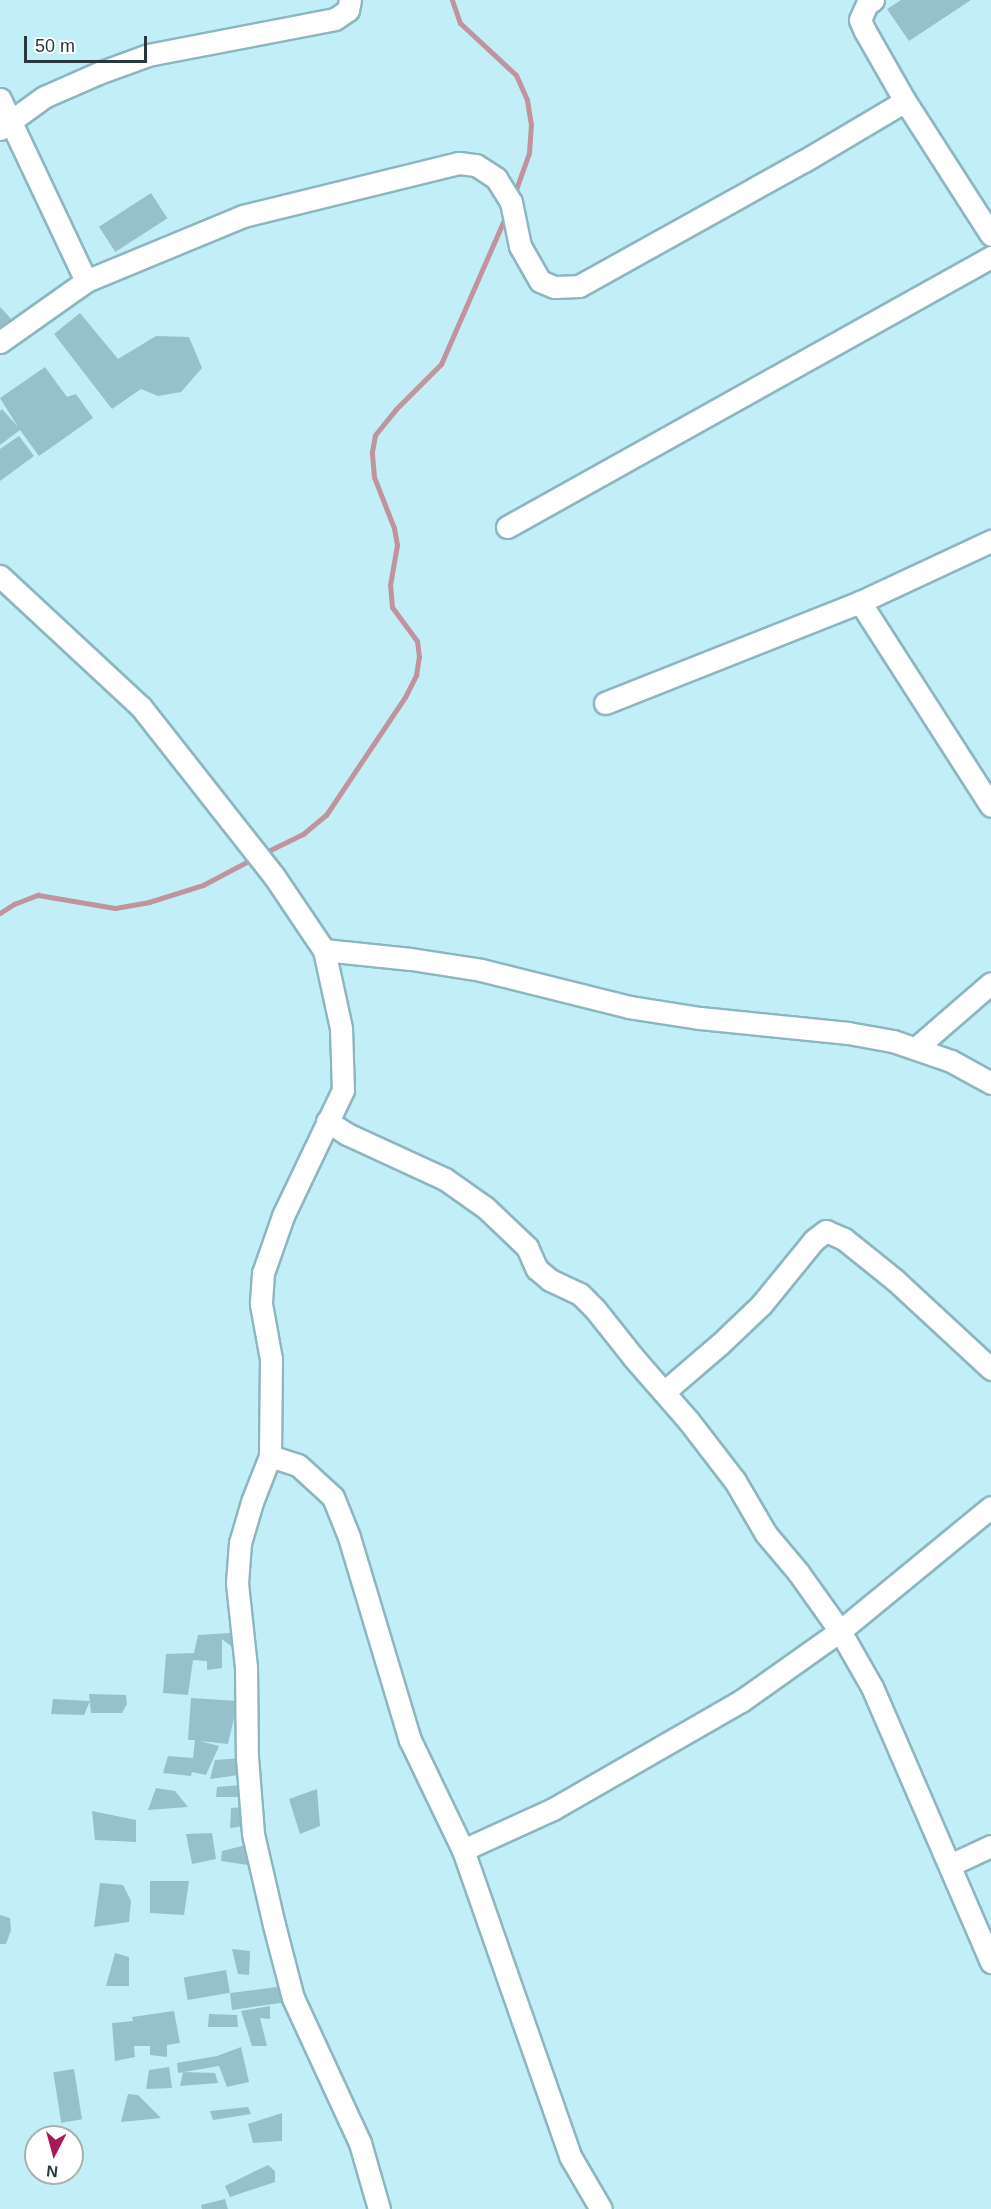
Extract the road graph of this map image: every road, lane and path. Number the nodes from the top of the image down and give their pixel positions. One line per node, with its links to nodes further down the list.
1 (350, 0): 5 (street)
2 (873, 0): 4 (street)
3 (0, 99): 5 (street)
4 (905, 101): 6 (street); 8 (street)
5 (5, 124): 8 (street)
6 (991, 235)
7 (991, 256): 10 (street)
8 (86, 280): 9 (street)
9 (0, 342)
10 (507, 527)
11 (991, 541): 13 (street)
12 (0, 576): 16 (street)
13 (860, 602): 14 (street); 15 (street)
14 (605, 703)
15 (991, 806)
16 (324, 950): 18 (street); 20 (street)
17 (991, 983): 18 (street)
18 (916, 1048): 19 (street)
19 (991, 1083)
20 (327, 1120): 22 (street); 23 (street)
21 (991, 1369): 22 (street)
22 (664, 1392): 25 (street)
23 (270, 1456): 27 (street); 30 (street)
24 (991, 1507): 25 (street)
25 (840, 1631): 27 (street); 28 (street)
26 (991, 1846): 28 (street)
27 (463, 1850): 31 (street)
28 (950, 1865): 29 (street)
29 (991, 1962)
30 (380, 2209)
31 (602, 2209)

